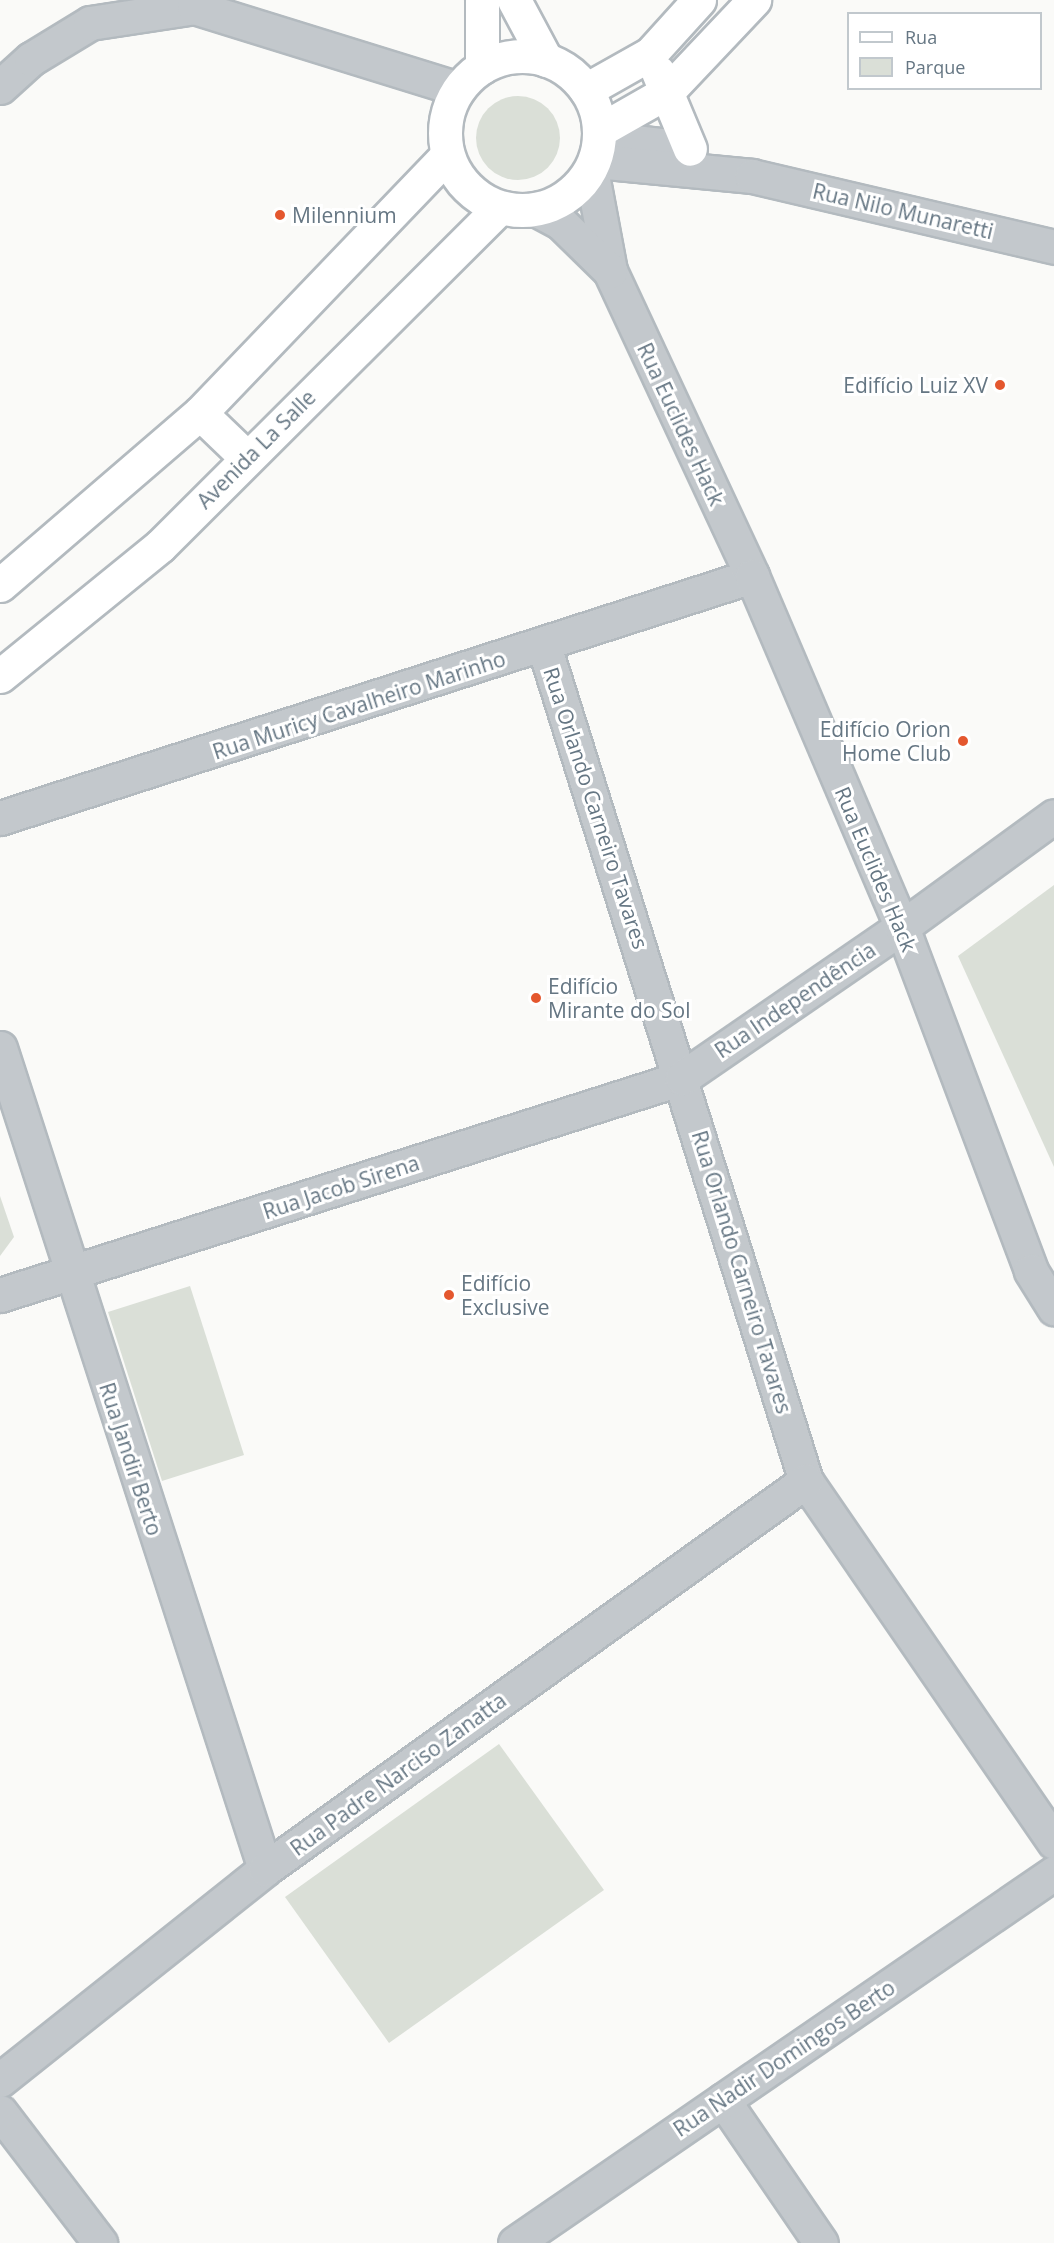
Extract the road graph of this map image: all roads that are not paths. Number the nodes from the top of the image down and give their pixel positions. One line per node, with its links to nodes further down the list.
1 (482, 0): 7 (main road)
2 (514, 0): 6 (main road)
3 (699, 0): 5 (main road)
4 (754, 0): 10 (main road)
5 (650, 54): 9 (main road); 10 (main road)
6 (546, 60): 7 (main road); 9 (main road)
7 (470, 78): 8 (street); 13 (main road)
8 (0, 87)
9 (586, 90): 12 (main road)
10 (667, 92): 11 (main road); 12 (main road)
11 (690, 149): 12 (street, Rua Nilo Munaretti); 14 (street, Rua Nilo Munaretti)
12 (597, 150): 14 (street, Rua Nilo Munaretti); 16 (main road); 18 (street, Rua Euclides Hack)
13 (447, 155): 15 (main road); 19 (main road)
14 (752, 176): 17 (street, Rua Nilo Munaretti)
15 (499, 208): 16 (main road); 20 (main road, Avenida La Salle)
16 (537, 210): 18 (street, Rua Euclides Hack)
17 (1054, 247)
18 (610, 270): 21 (street, Rua Euclides Hack)
19 (200, 412): 20 (main road); 22 (main road)
20 (247, 458): 24 (main road, Avenida La Salle)
21 (752, 576): 23 (street, Rua Muricy Cavalheiro Marinho); 27 (street, Rua Euclides Hack)
22 (0, 585)
23 (544, 646): 26 (street, Rua Muricy Cavalheiro Marinho); 29 (street, Rua Orlando Carneiro Tavares)
24 (0, 676)
25 (1054, 816): 27 (street, Rua Independência)
26 (0, 818)
27 (902, 927): 29 (street, Rua Independência); 32 (street, Rua Euclides Hack)
28 (0, 1048): 30 (street, Rua Jandir Berto)
29 (682, 1078): 30 (street, Rua Jacob Sirena); 33 (street, Rua Orlando Carneiro Tavares)
30 (71, 1274): 31 (street, Rua Jacob Sirena); 35 (street, Rua Jandir Berto)
31 (0, 1295)
32 (1054, 1308)
33 (806, 1481): 34 (street, Rua Orlando Carneiro Tavares); 35 (street, Rua Padre Narciso Zanatta)
34 (1054, 1842)
35 (265, 1869): 37 (street, Rua Padre Narciso Zanatta)
36 (1054, 1873): 38 (street, Rua Nadir Domingos Berto)
37 (0, 2080)
38 (723, 2100): 41 (street, Rua Nadir Domingos Berto); 42 (street)
39 (0, 2112): 40 (street)
40 (100, 2243)
41 (515, 2243)
42 (821, 2243)

